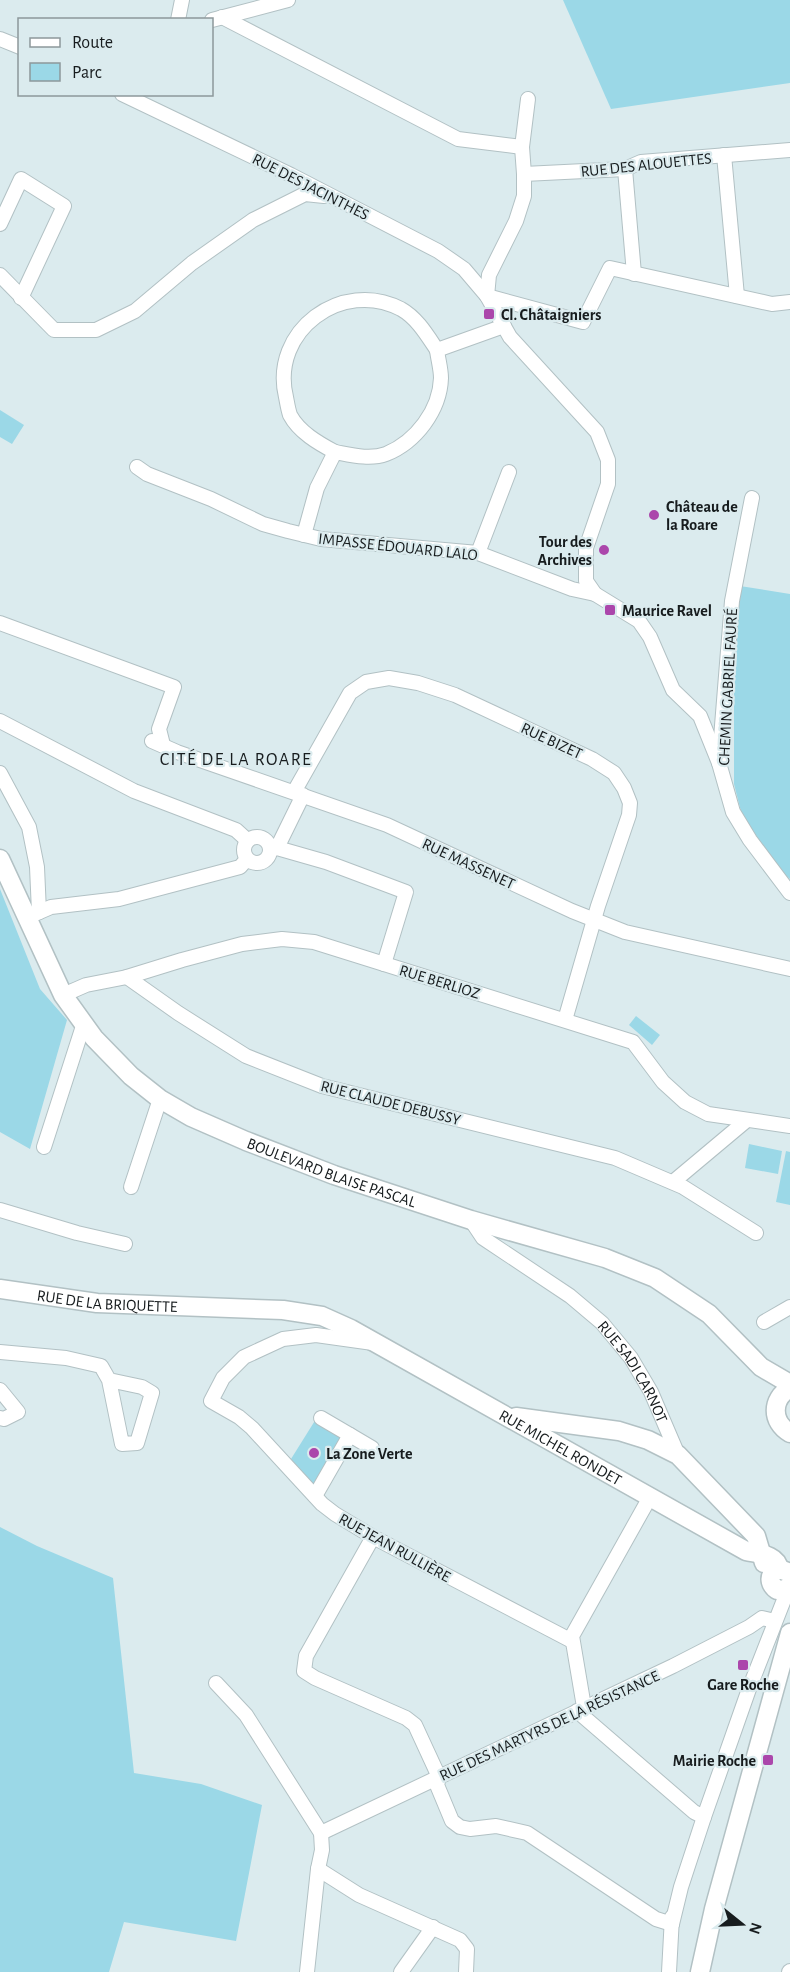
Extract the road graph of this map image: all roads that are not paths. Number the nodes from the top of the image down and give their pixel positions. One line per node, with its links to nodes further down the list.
1 (182, 0): 3 (street)
2 (288, 0): 4 (street)
3 (178, 18)
4 (217, 19): 9 (street)
5 (0, 39): 6 (street)
6 (18, 46)
7 (126, 96): 14 (street, RUE DES JACINTHES)
8 (528, 99): 9 (street)
9 (522, 147): 13 (street)
10 (790, 150): 11 (street, RUE DES ALOUETTES)
11 (724, 155): 12 (street, RUE DES ALOUETTES); 19 (street)
12 (625, 169): 13 (street, RUE DES ALOUETTES); 16 (street)
13 (524, 174): 18 (street)
14 (332, 196): 18 (street, RUE DES JACINTHES); 20 (street)
15 (0, 224): 20 (street)
16 (634, 274): 18 (street); 19 (street)
17 (0, 275): 20 (street)
18 (487, 296): 22 (street, RUE DES JACINTHES)
19 (737, 296): 21 (street)
20 (21, 298)
21 (790, 302)
22 (504, 326): 23 (street); 30 (street, RUE DES JACINTHES)
23 (437, 350): 24 (street); 24 (street)
24 (335, 452): 28 (street)
25 (137, 467): 28 (street, IMPASSE ÉDOUARD LALO)
26 (509, 472): 29 (street)
27 (752, 498): 33 (street, CHEMIN GABRIEL FAURÉ)
28 (304, 535): 29 (street, IMPASSE ÉDOUARD LALO)
29 (478, 552): 30 (street, IMPASSE ÉDOUARD LALO)
30 (595, 594): 33 (street, IMPASSE ÉDOUARD LALO)
31 (0, 623): 35 (street, RUE MASSENET)
32 (0, 721): 36 (street)
33 (720, 764): 40 (street, CHEMIN GABRIEL FAURÉ)
34 (0, 773): 41 (street, BOULEVARD BLAISE PASCAL)
35 (299, 793): 37 (street, RUE BIZET); 42 (street, RUE MASSENET); 42 (street, RUE BIZET)
36 (247, 840): 37 (street); 39 (street)
37 (274, 849): 39 (street); 43 (street)
38 (0, 859): 41 (main road, BOULEVARD BLAISE PASCAL)
39 (247, 859): 41 (street)
40 (790, 893)
41 (33, 915): 46 (main road, BOULEVARD BLAISE PASCAL)
42 (595, 921): 44 (street, RUE MASSENET); 47 (street, RUE BIZET)
43 (384, 964): 45 (street, RUE BERLIOZ); 47 (street, RUE BERLIOZ)
44 (790, 969)
45 (128, 977): 46 (street, RUE BERLIOZ); 53 (street, RUE CLAUDE DEBUSSY)
46 (63, 995): 48 (main road, BOULEVARD BLAISE PASCAL)
47 (565, 1020): 50 (street, RUE BERLIOZ)
48 (84, 1023): 49 (main road, BOULEVARD BLAISE PASCAL); 52 (street)
49 (160, 1099): 54 (street); 56 (main road, BOULEVARD BLAISE PASCAL)
50 (747, 1120): 51 (street, RUE BERLIOZ); 53 (street)
51 (790, 1126)
52 (44, 1147)
53 (673, 1182): 57 (street, RUE CLAUDE DEBUSSY)
54 (131, 1187)
55 (0, 1210): 58 (street)
56 (471, 1220): 64 (main road, BOULEVARD BLAISE PASCAL); 75 (street, RUE SADI CARNOT)
57 (756, 1233)
58 (124, 1244)
59 (0, 1289): 62 (main road, RUE DE LA BRIQUETTE)
60 (790, 1307): 61 (street)
61 (764, 1322)
62 (375, 1343): 69 (main road, RUE MICHEL RONDET); 76 (street, RUE JEAN RULLIÈRE)
63 (0, 1352): 65 (street)
64 (761, 1366): 66 (main road, BOULEVARD BLAISE PASCAL); 68 (main road, BOULEVARD BLAISE PASCAL)
65 (109, 1380): 65 (street)
66 (790, 1386): 68 (main road)
67 (0, 1390): 70 (street)
68 (776, 1403): 72 (main road, BOULEVARD BLAISE PASCAL)
69 (505, 1416): 75 (main road); 77 (main road, RUE MICHEL RONDET)
70 (0, 1418)
71 (321, 1418): 73 (street)
72 (789, 1433)
73 (350, 1435): 74 (street); 76 (street)
74 (372, 1448)
75 (678, 1455): 79 (main road, RUE SADI CARNOT)
76 (315, 1496): 78 (street, RUE JEAN RULLIÈRE)
77 (650, 1497): 79 (main road, RUE MICHEL RONDET); 83 (street)
78 (373, 1537): 83 (street, RUE JEAN RULLIÈRE); 86 (street)
79 (754, 1552): 80 (main road, RUE SADI CARNOT)
80 (780, 1579): 81 (street)
81 (775, 1621): 85 (street, RUE DES MARTYRS DE LA RÉSISTANCE); 87 (street)
82 (790, 1633): 90 (main road)
83 (572, 1641): 85 (street)
84 (216, 1683): 88 (street)
85 (581, 1709): 86 (street, RUE DES MARTYRS DE LA RÉSISTANCE); 87 (street)
86 (439, 1777): 88 (street, RUE DES MARTYRS DE LA RÉSISTANCE); 91 (street)
87 (701, 1816): 91 (street)
88 (321, 1833): 89 (street)
89 (318, 1869): 92 (street); 93 (street)
90 (714, 1909): 97 (main road); 98 (main road)
91 (672, 1924): 96 (street)
92 (433, 1927): 94 (street); 95 (street)
93 (307, 1972)
94 (401, 1972)
95 (466, 1972)
96 (669, 1972)
97 (694, 1972)
98 (700, 1972)

